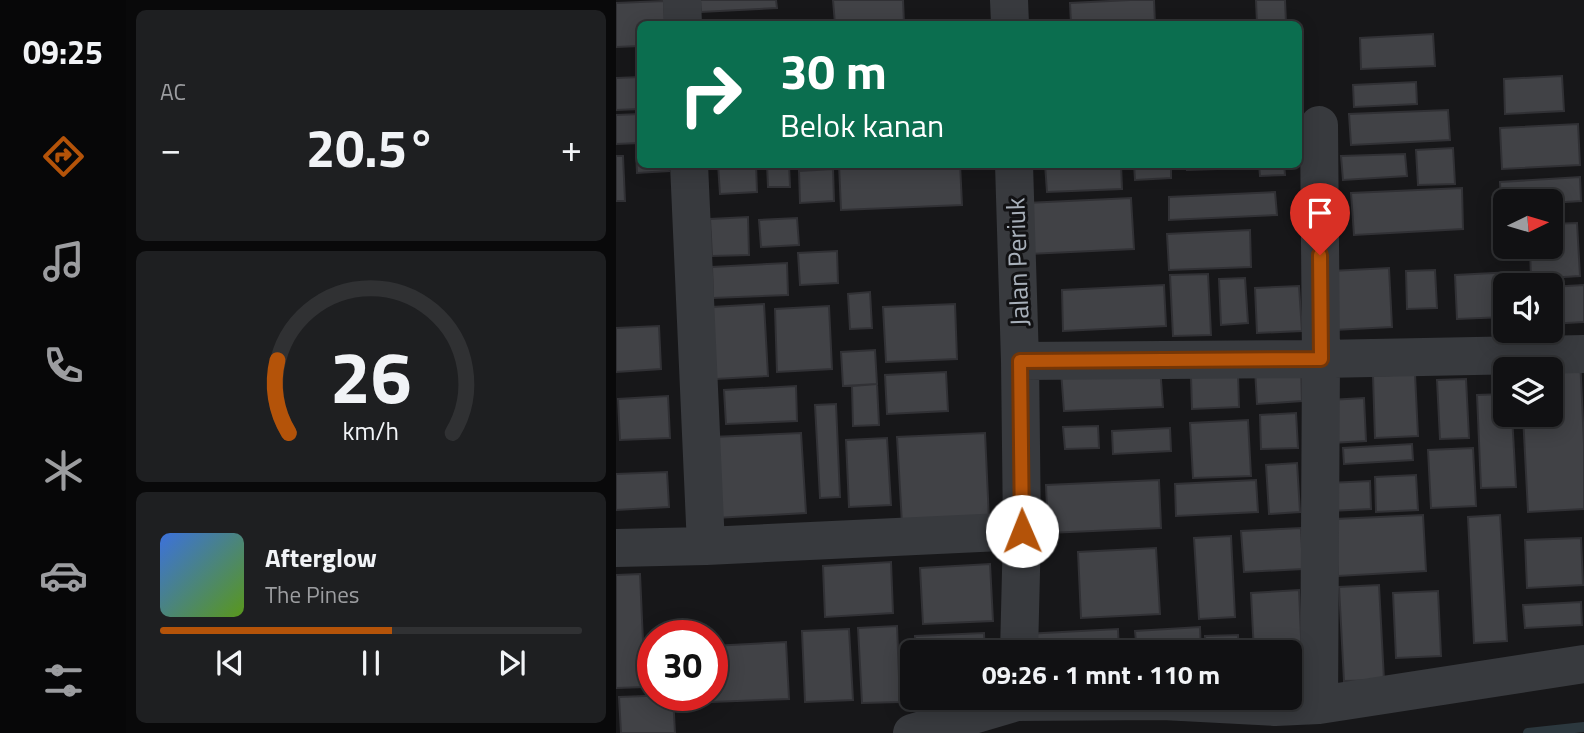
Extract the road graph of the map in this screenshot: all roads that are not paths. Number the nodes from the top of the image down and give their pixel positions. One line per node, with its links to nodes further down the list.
1 (682, 0): 3 (street)
2 (1009, 0): 4 (street)
3 (683, 21)
4 (1010, 21)
5 (1319, 125): 9 (street)
6 (689, 168): 12 (street)
7 (1014, 168): 10 (street, Jalan Periuk)
8 (1584, 354): 9 (street)
9 (1321, 359): 10 (street); 16 (street)
10 (1020, 361): 11 (street, Jalan Periuk)
11 (1022, 531): 12 (street); 14 (street, Jalan Periuk)
12 (706, 546): 13 (street)
13 (616, 548)
14 (1019, 640)
15 (1584, 664): 16 (street)
16 (1319, 705): 17 (street)
17 (1302, 706)
18 (985, 710): 19 (street)
19 (912, 733)

